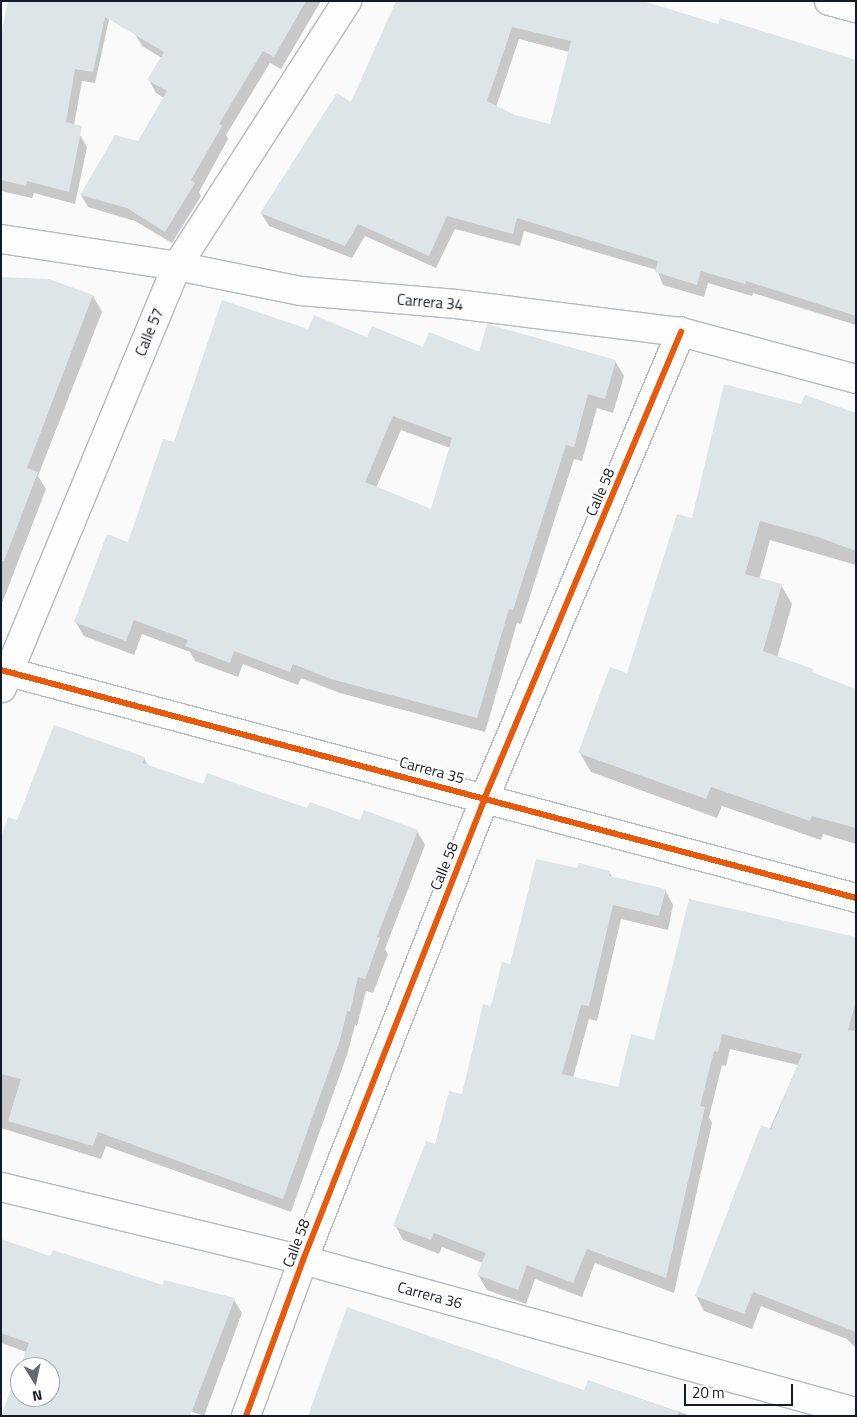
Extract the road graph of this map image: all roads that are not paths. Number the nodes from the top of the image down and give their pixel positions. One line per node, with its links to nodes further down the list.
1 (347, 1): 5 (street, Calle 57)
2 (829, 1): 3 (street)
3 (856, 8)
4 (1, 239): 5 (street, Carrera 34)
5 (177, 266): 6 (street, Carrera 34); 8 (street, Calle 57)
6 (681, 332): 7 (street, Carrera 34); 9 (street, Calle 58)
7 (856, 379)
8 (4, 677): 9 (street, Carrera 35)
9 (485, 797): 10 (street, Carrera 35); 12 (street, Calle 58)
10 (856, 898)
11 (1, 1188): 12 (street, Carrera 36)
12 (302, 1260): 13 (street, Carrera 36); 14 (street, Calle 58)
13 (856, 1412)
14 (246, 1416)

